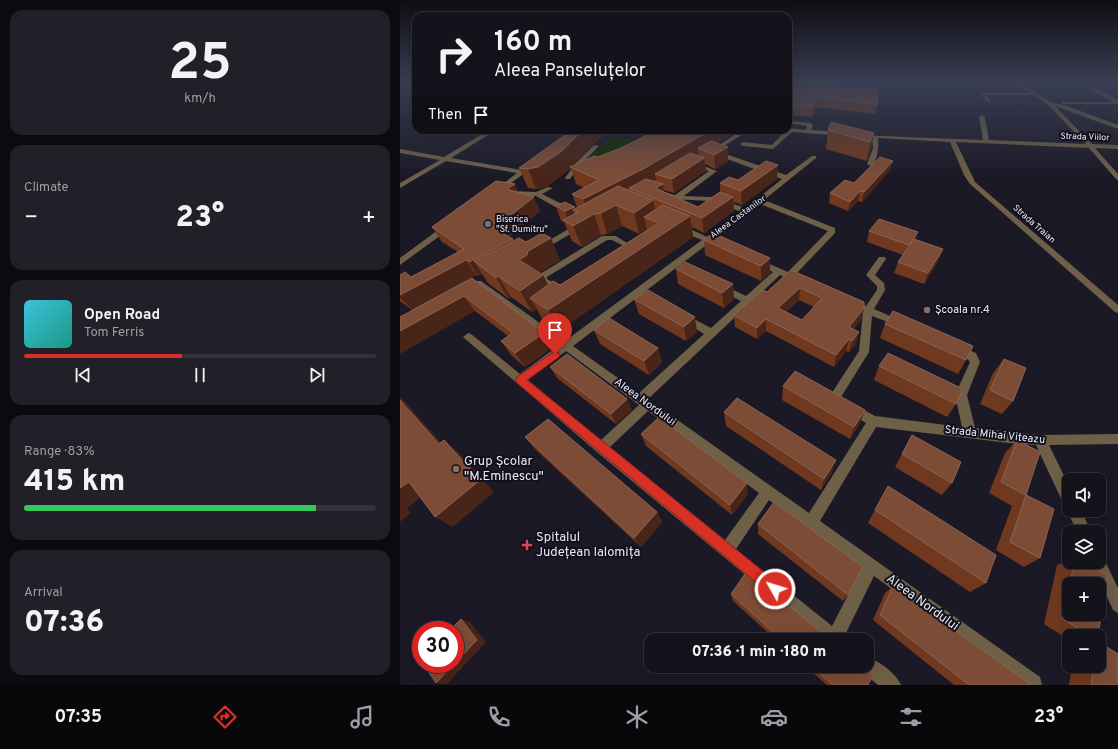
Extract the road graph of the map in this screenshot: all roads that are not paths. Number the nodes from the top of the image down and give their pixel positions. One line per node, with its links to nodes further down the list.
1 (1060, 114): 18 (street)
2 (1084, 114): 5 (street)
3 (982, 117): 15 (street)
4 (792, 122): 7 (street)
5 (1118, 126)
6 (792, 130): 7 (street)
7 (808, 131): 11 (street)
8 (486, 134): 25 (street)
9 (740, 134): 21 (street)
10 (785, 134): 16 (street)
11 (847, 135)
12 (854, 135): 13 (street, Strada Viilor)
13 (875, 137): 14 (street, Strada Viilor); 27 (street)
14 (953, 141): 15 (street, Strada Viilor); 59 (street, Strada Traian)
15 (986, 142): 18 (street, Strada Viilor)
16 (743, 144)
17 (596, 146): 29 (street)
18 (1092, 146): 19 (street, Strada Viilor); 31 (street)
19 (1118, 147)
20 (400, 151): 22 (street)
21 (713, 151): 30 (street); 36 (street)
22 (408, 154): 23 (street); 25 (street)
23 (400, 157)
24 (814, 157): 30 (street, Aleea Castanilor)
25 (446, 158): 28 (street); 32 (street)
26 (536, 162): 28 (street)
27 (870, 164)
28 (524, 172): 35 (street)
29 (568, 178)
30 (787, 178): 37 (street, Aleea Castanilor)
31 (1118, 178)
32 (400, 186)
33 (550, 188): 35 (street)
34 (655, 190): 36 (street)
35 (537, 194): 39 (street)
36 (677, 197): 38 (street)
37 (760, 201): 38 (street, Aleea Castanilor); 51 (street)
38 (747, 211): 43 (street, Aleea Castanilor)
39 (575, 214)
40 (589, 221): 45 (street)
41 (455, 222): 49 (street)
42 (672, 224): 43 (street)
43 (707, 240): 44 (street); 64 (street, Aleea Castanilor)
44 (721, 246)
45 (533, 252)
46 (618, 253): 56 (street)
47 (750, 259): 50 (street)
48 (882, 260): 58 (street)
49 (400, 262)
50 (778, 272): 51 (street); 57 (street)
51 (789, 276): 52 (street)
52 (803, 282)
53 (478, 283): 64 (street, Aleea Nordului)
54 (711, 283): 57 (street)
55 (839, 298): 58 (street)
56 (559, 300)
57 (746, 300): 62 (street)
58 (868, 310): 61 (street); 68 (street)
59 (1118, 310)
60 (679, 314): 62 (street)
61 (909, 328)
62 (711, 333): 69 (street)
63 (468, 337): 66 (street)
64 (567, 346): 66 (street, Aleea Castanilor); 69 (street, Aleea Nordului)
65 (950, 346): 71 (street)
66 (520, 380): 74 (street)
67 (822, 392): 68 (street)
68 (834, 398): 70 (street)
69 (644, 401): 74 (street); 76 (street, Aleea Nordului)
70 (873, 421): 71 (street, Strada Mihai Viteazu); 77 (street)
71 (970, 433): 73 (street, Strada Mihai Viteazu)
72 (1118, 439): 73 (street, Strada Mihai Viteazu)
73 (1040, 440): 75 (street)
74 (602, 448): 78 (street)
75 (1062, 486)
76 (768, 491): 77 (street, Aleea Nordului); 78 (street)
77 (811, 522): 79 (street, Aleea Nordului)
78 (726, 550): 82 (street)
79 (871, 566): 83 (street); 85 (street, Aleea Nordului)
80 (1101, 569): 81 (street)
81 (1118, 605)
82 (829, 633)
83 (839, 633)
84 (874, 671): 86 (street)
85 (1034, 683)
86 (892, 685)

